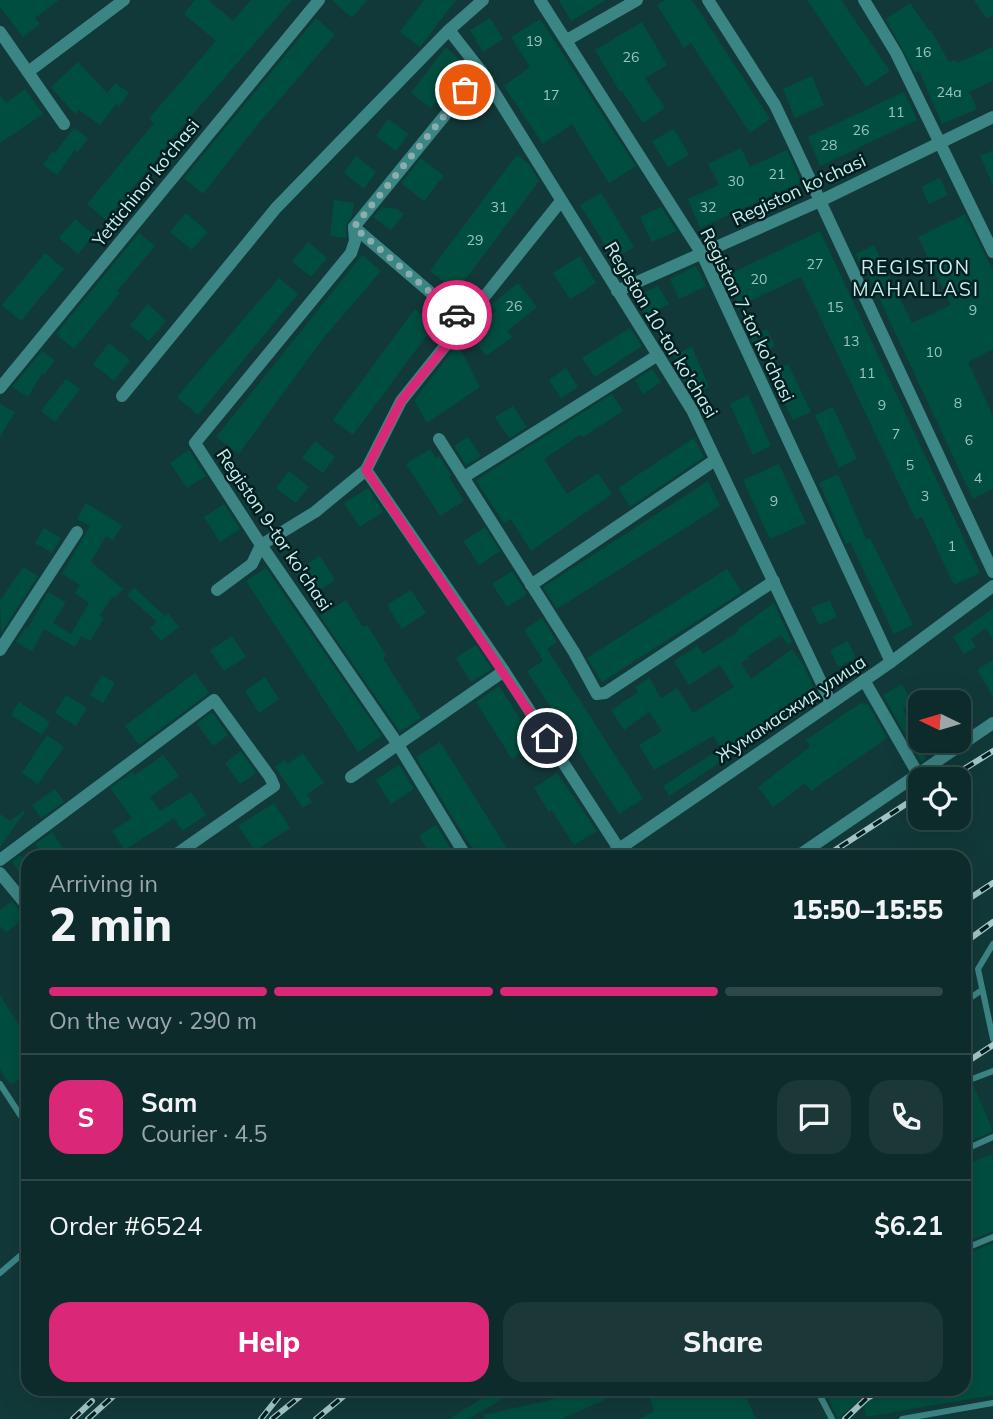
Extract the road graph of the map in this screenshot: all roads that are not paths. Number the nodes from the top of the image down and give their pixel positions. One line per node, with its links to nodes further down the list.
1 (124, 0): 12 (street)
2 (319, 0): 24 (street, Yettichinor ko‘chasi)
3 (483, 0): 8 (street)
4 (540, 0): 10 (street, Registon 7-tor ko'chasi)
5 (637, 0): 10 (street)
6 (708, 0): 17 (street)
7 (863, 0): 15 (street)
8 (449, 30): 11 (street, Registon 10-tor ko'chasi); 25 (street)
9 (0, 32): 12 (street)
10 (567, 40): 20 (street, Registon 7-tor ko'chasi)
11 (481, 71): 16 (street, Registon 10-tor ko'chasi); 18 (street, Registon 9-tor ko'chasi)
12 (28, 72): 14 (street)
13 (993, 117): 15 (street, Registon ko'chasi)
14 (64, 124)
15 (940, 143): 17 (street, Registon ko'chasi); 19 (street)
16 (561, 201): 21 (street, Registon 10-tor ko'chasi); 22 (street)
17 (820, 201): 20 (street, Registon ko'chasi); 32 (street)
18 (354, 227): 22 (street); 31 (street, Registon 9-tor ko'chasi)
19 (993, 252)
20 (702, 254): 21 (street, Registon ko'chasi); 38 (street, Registon 7-tor ko'chasi)
21 (617, 290): 23 (street, Registon 10-tor ko'chasi)
22 (465, 322): 28 (street)
23 (658, 355): 27 (street, Registon 10-tor ko'chasi); 29 (street)
24 (0, 388)
25 (122, 396)
26 (439, 439): 29 (street)
27 (715, 460): 33 (street, Registon 10-tor ko'chasi); 34 (street)
28 (366, 470): 31 (street); 39 (street)
29 (464, 477): 34 (street)
30 (77, 532): 37 (street)
31 (261, 545): 36 (street); 43 (street, Registon 9-tor ko'chasi)
32 (993, 572)
33 (774, 581): 34 (street); 41 (street, Registon 10-tor ko'chasi)
34 (531, 584)
35 (993, 586): 38 (street, Жумамасжид улица)
36 (217, 590)
37 (0, 650)
38 (891, 662): 40 (street, Жумамасжид улица)
39 (504, 671): 43 (street); 48 (street)
40 (864, 680): 41 (street, Жумамасжид улица); 44 (street)
41 (831, 703): 48 (street, Жумамасжид улица)
42 (993, 723): 45 (street)
43 (397, 743): 46 (street); 50 (street, Registon 9-tor ko'chasi)
44 (914, 767)
45 (928, 767)
46 (351, 777)
47 (908, 781): 51 (street)
48 (619, 849)
49 (183, 850): 52 (street)
50 (462, 850)
51 (807, 850)
52 (0, 860)
53 (0, 873): 54 (street)
54 (21, 898)
55 (993, 944): 56 (lane)
56 (982, 990): 57 (lane); 58 (lane)
57 (971, 997)
58 (993, 1039)
59 (993, 1071): 60 (lane)
60 (971, 1079)
61 (0, 1084): 62 (lane)
62 (21, 1116)
63 (993, 1137): 64 (lane)
64 (971, 1147)
65 (993, 1237): 66 (lane)
66 (971, 1246)
67 (21, 1255): 68 (lane)
68 (0, 1273)
69 (820, 1396): 71 (lane)
70 (993, 1403): 72 (lane)
71 (832, 1419)
72 (902, 1419)

